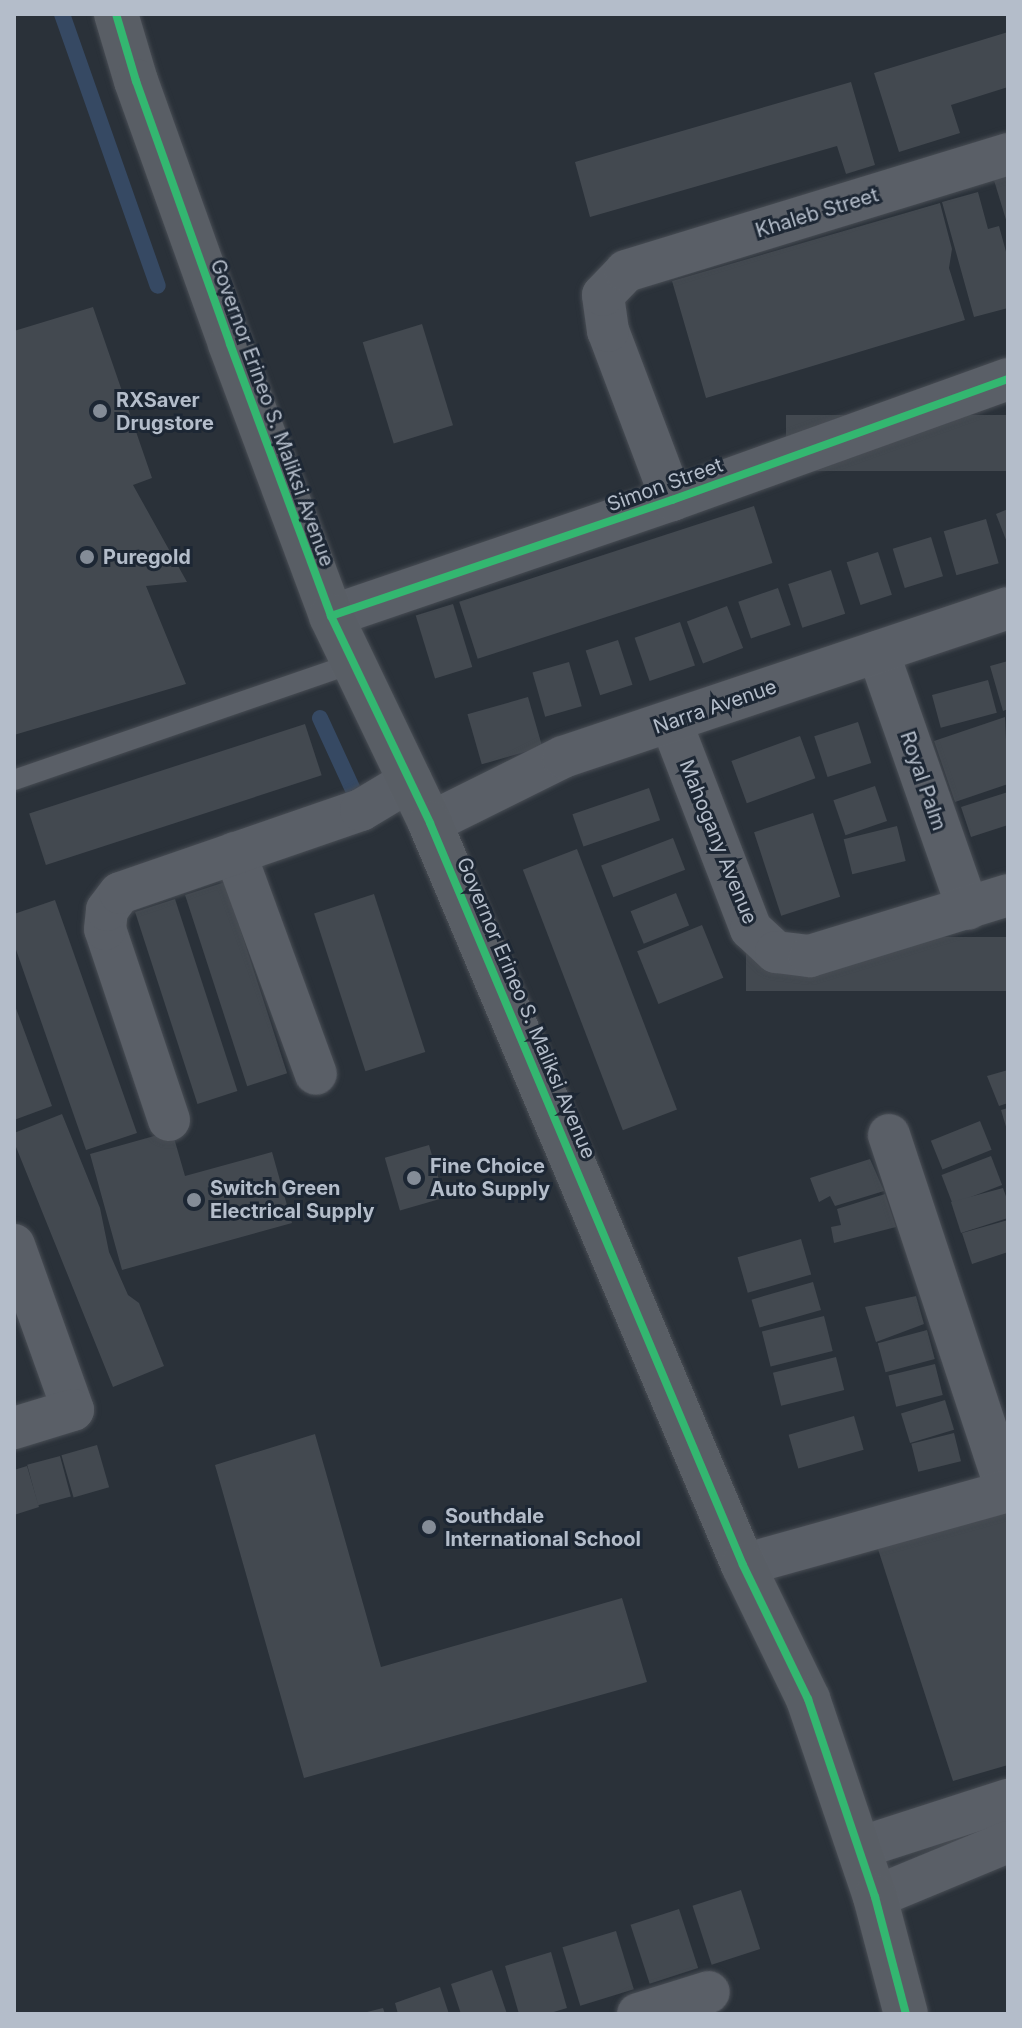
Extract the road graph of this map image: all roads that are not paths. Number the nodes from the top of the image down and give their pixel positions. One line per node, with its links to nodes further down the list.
1 (116, 14): 6 (main road, Governor Erineo S. Maliksi Avenue)
2 (1008, 154): 4 (street, Khaleb Street)
3 (1008, 379): 4 (street, Simon Street)
4 (672, 500): 6 (street, Simon Street)
5 (1008, 608): 7 (street, Narra Avenue)
6 (331, 616): 8 (main road, Governor Erineo S. Maliksi Avenue)
7 (878, 652): 9 (street, Narra Avenue); 15 (street, Royal Palm)
8 (353, 663): 10 (lane); 11 (main road, Governor Erineo S. Maliksi Avenue)
9 (671, 722): 12 (street, Narra Avenue); 15 (street, Mahogany Avenue)
10 (14, 780)
11 (411, 780): 12 (main road, Governor Erineo S. Maliksi Avenue); 13 (street)
12 (430, 823): 22 (main road, Governor Erineo S. Maliksi Avenue)
13 (235, 853): 16 (street); 17 (street)
14 (1008, 895): 15 (street, Mahogany Avenue)
15 (968, 909)
16 (316, 1074)
17 (169, 1120)
18 (889, 1135): 21 (street)
19 (14, 1246): 20 (street)
20 (14, 1428)
21 (1008, 1491): 22 (street)
22 (743, 1565): 25 (main road, Governor Erineo S. Maliksi Avenue)
23 (1008, 1800): 25 (street)
24 (1008, 1842): 26 (street)
25 (859, 1848): 26 (main road, Governor Erineo S. Maliksi Avenue)
26 (875, 1897): 29 (main road, Governor Erineo S. Maliksi Avenue)
27 (709, 1992): 28 (street)
28 (638, 2014)
29 (906, 2014)

